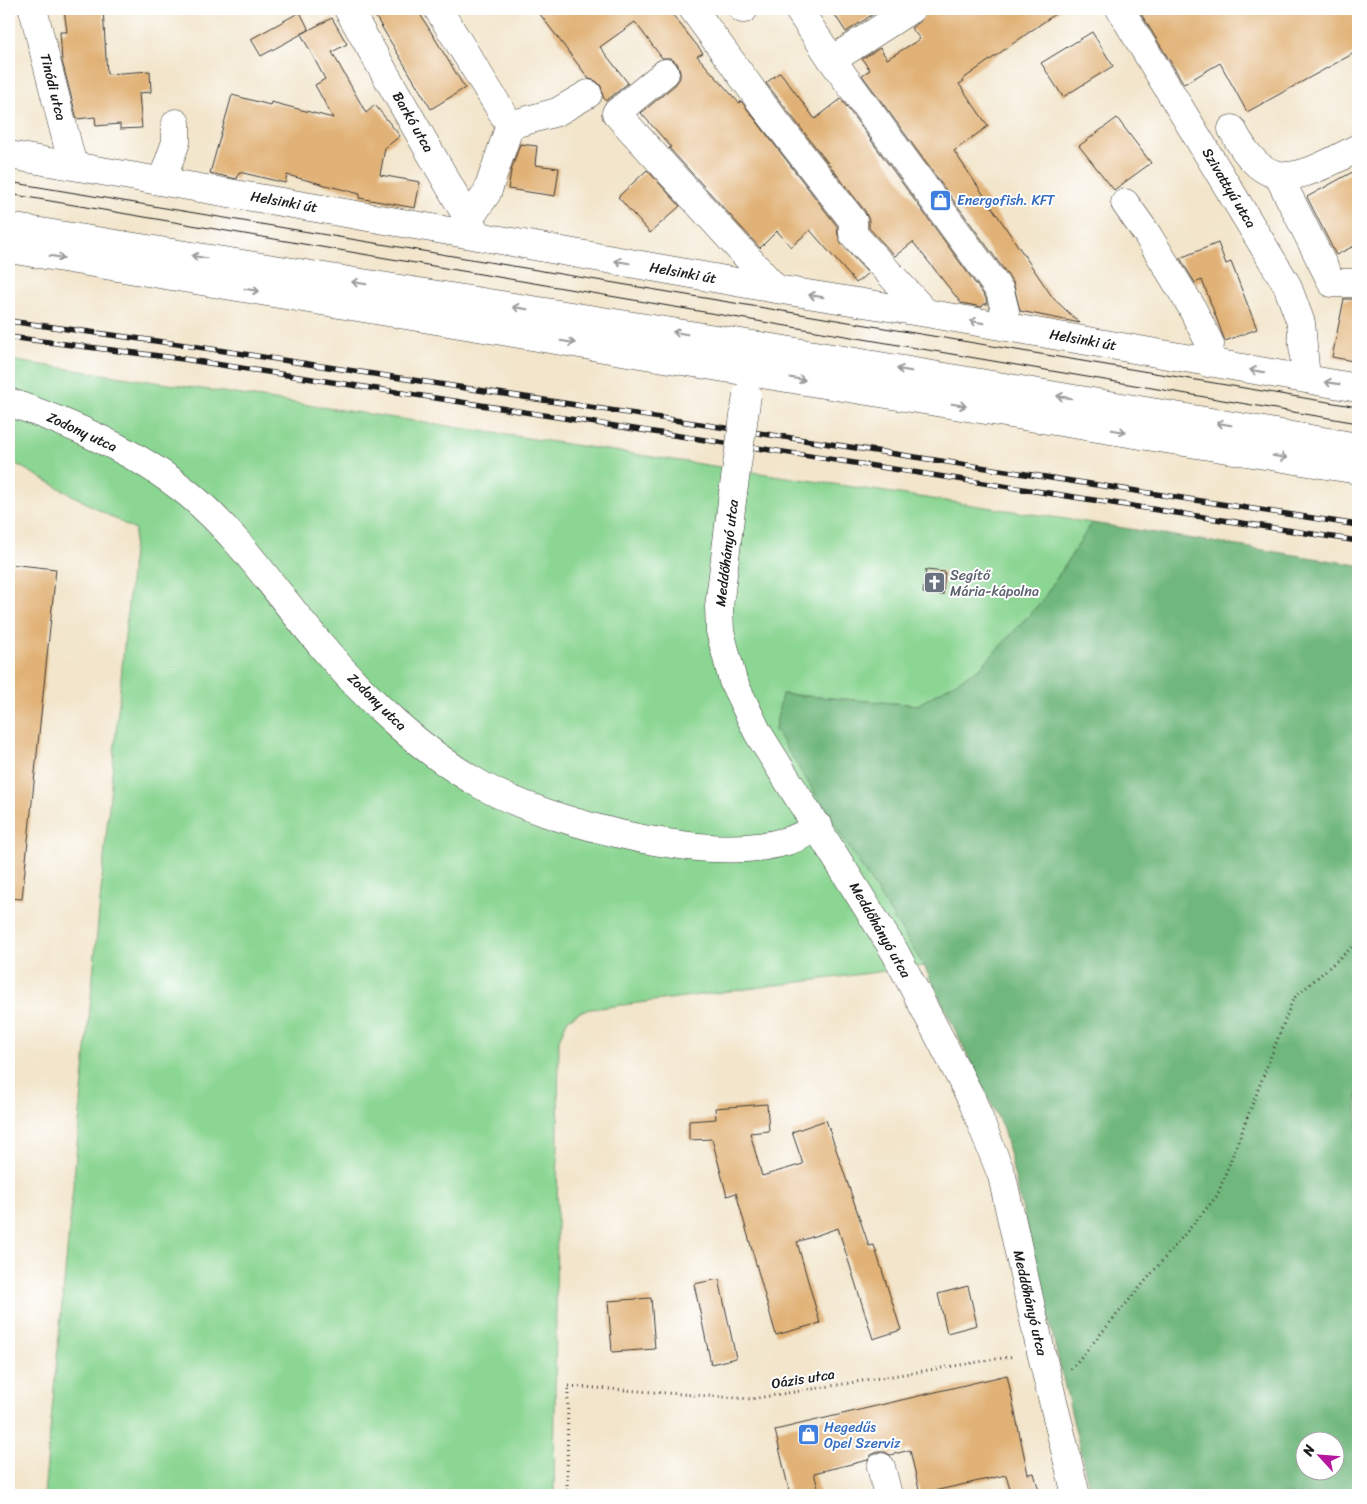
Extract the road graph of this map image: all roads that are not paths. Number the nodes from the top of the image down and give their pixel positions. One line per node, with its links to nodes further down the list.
1 (33, 9): 16 (street, Tinódi utca)
2 (348, 9): 21 (street, Barkó utca)
3 (438, 9): 12 (street)
4 (693, 9): 25 (street)
5 (798, 9): 8 (street)
6 (911, 9): 8 (street)
7 (1120, 9): 30 (street, Szivattyú utca)
8 (832, 60): 26 (street)
9 (664, 73): 24 (street)
10 (588, 94): 12 (street)
11 (176, 122): 18 (street)
12 (510, 125): 21 (street)
13 (1232, 129): 17 (street)
14 (1358, 148): 17 (street)
15 (9, 155): 16 (street, Helsinki út)
16 (73, 166): 18 (street, Helsinki út)
17 (1278, 175): 23 (street)
18 (162, 181): 21 (street, Helsinki út)
19 (1125, 203): 29 (street)
20 (9, 227): 27 (street, one-way to 20)
21 (474, 228): 24 (street, Helsinki út, one-way to 21)
22 (9, 249): 31 (street, one-way to 31)
23 (1358, 283)
24 (776, 289): 25 (street, Helsinki út, one-way to 24)
25 (926, 313): 26 (street, Helsinki út, one-way to 25)
26 (1003, 326): 29 (street, Helsinki út)
27 (728, 341): 28 (street); 31 (street)
28 (779, 349): 31 (street); 34 (street, one-way to 28)
29 (1208, 362): 30 (street, Helsinki út, one-way to 29)
30 (1306, 379): 32 (street, Helsinki út, one-way to 30)
31 (749, 383): 35 (street, one-way to 35); 36 (street, Meddőhányó utca, bridge)
32 (1358, 388)
33 (9, 402): 36 (street, Zodony utca)
34 (1358, 446)
35 (1358, 470)
36 (819, 828): 39 (street, Meddőhányó utca)
37 (881, 1467): 38 (street)
38 (888, 1495)
39 (1076, 1495)

